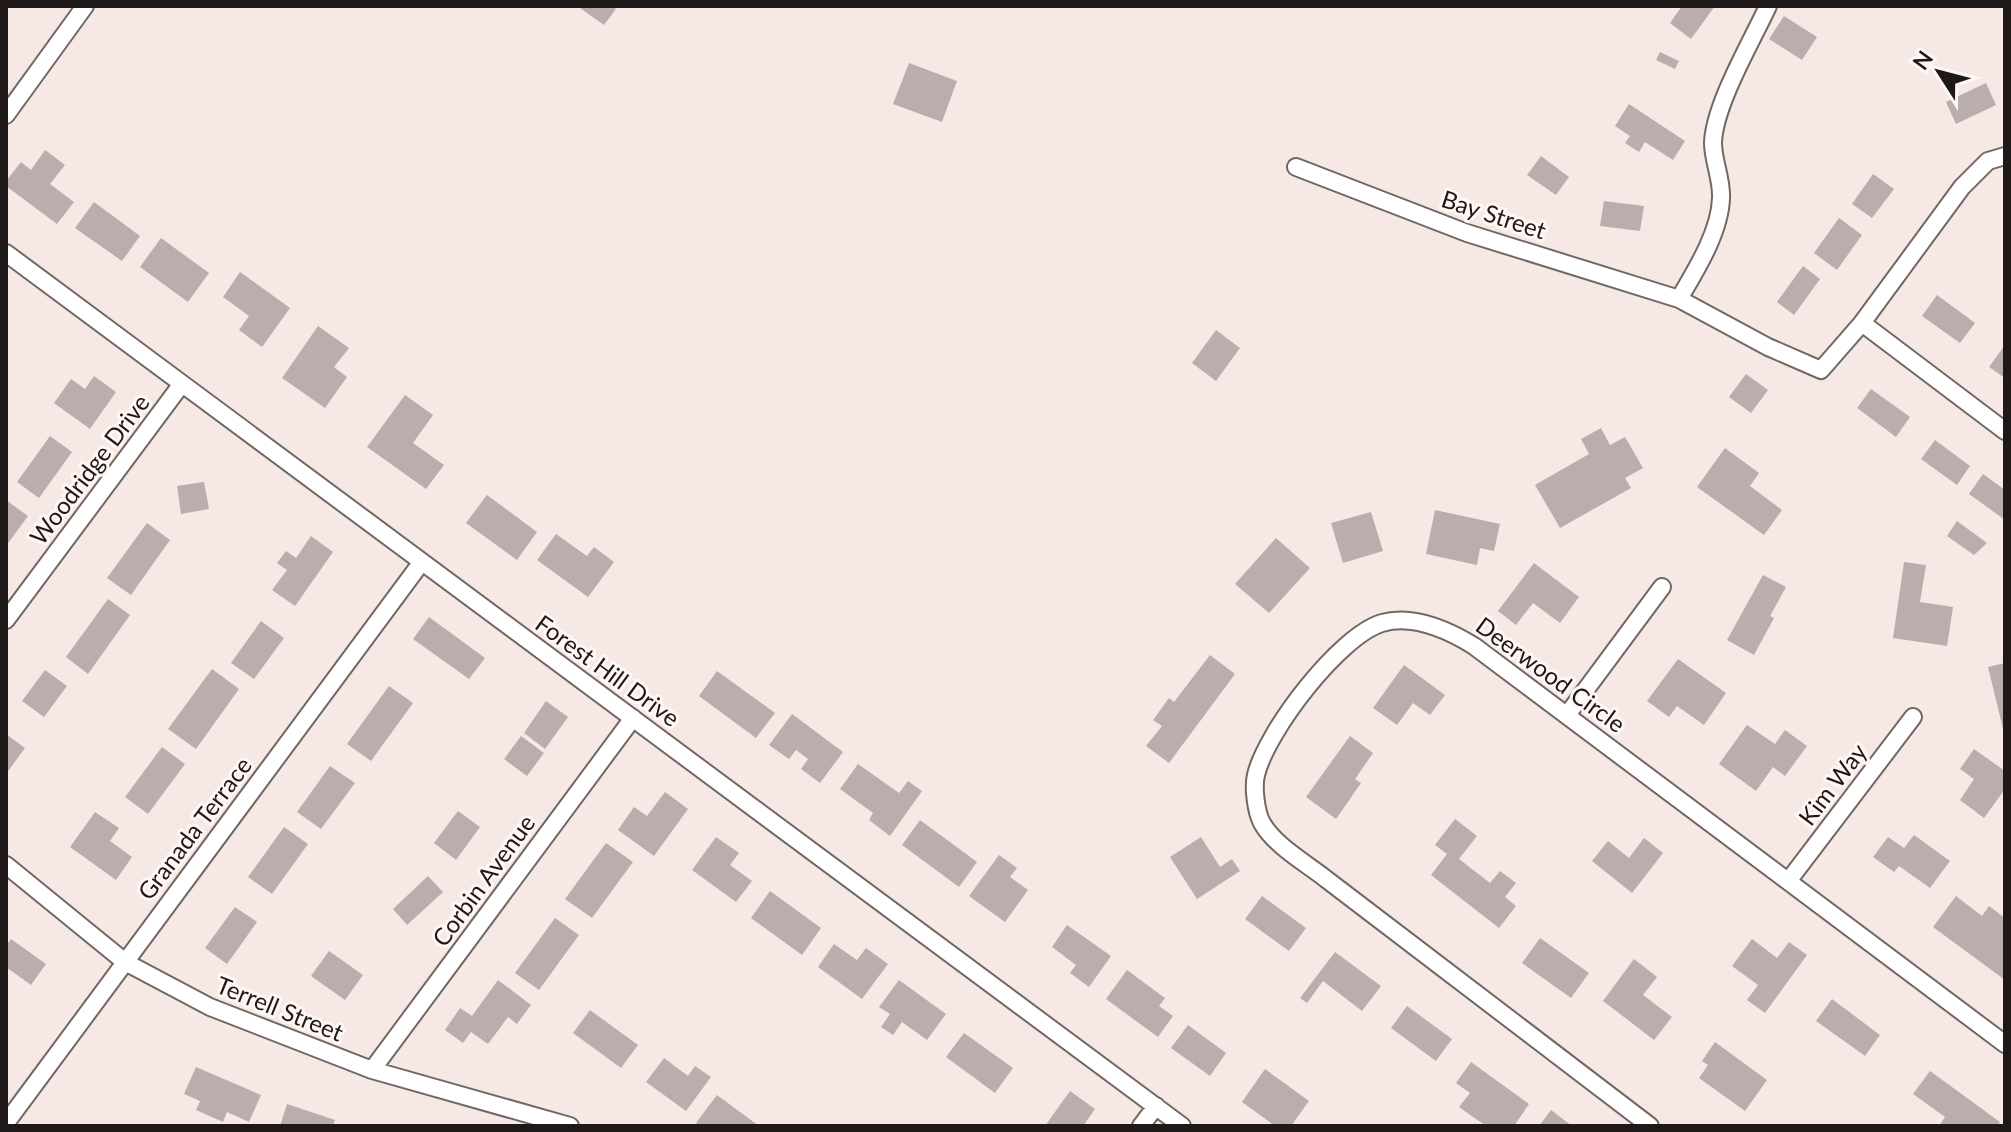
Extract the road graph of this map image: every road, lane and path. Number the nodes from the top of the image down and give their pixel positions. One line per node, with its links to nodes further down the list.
1 (85, 6): 3 (street)
2 (1768, 6): 7 (street)
3 (6, 115)
4 (2005, 156): 8 (street)
5 (1296, 167): 7 (street, Bay Street)
6 (6, 253): 9 (street, Forest Hill Drive)
7 (1679, 299): 8 (street, Bay Street)
8 (1862, 323): 10 (street)
9 (181, 385): 11 (street, Forest Hill Drive); 13 (street, Woodridge Drive)
10 (2005, 431)
11 (421, 563): 16 (street, Forest Hill Drive); 19 (street, Granada Terrace)
12 (1662, 587): 14 (street)
13 (6, 620)
14 (1567, 715): 18 (street, Deerwood Circle); 27 (street, Deerwood Circle)
15 (1913, 717): 18 (street, Kim Way)
16 (633, 718): 21 (street, Corbin Avenue); 22 (street, Forest Hill Drive)
17 (6, 865): 19 (street, Terrell Street)
18 (1789, 880): 20 (street, Deerwood Circle)
19 (125, 962): 21 (street, Terrell Street); 23 (street, Granada Terrace)
20 (2005, 1044)
21 (372, 1070): 24 (street, Terrell Street)
22 (1156, 1106): 25 (street); 26 (street, Forest Hill Drive)
23 (6, 1123)
24 (570, 1126)
25 (1141, 1126)
26 (1182, 1126)
27 (1650, 1126)

